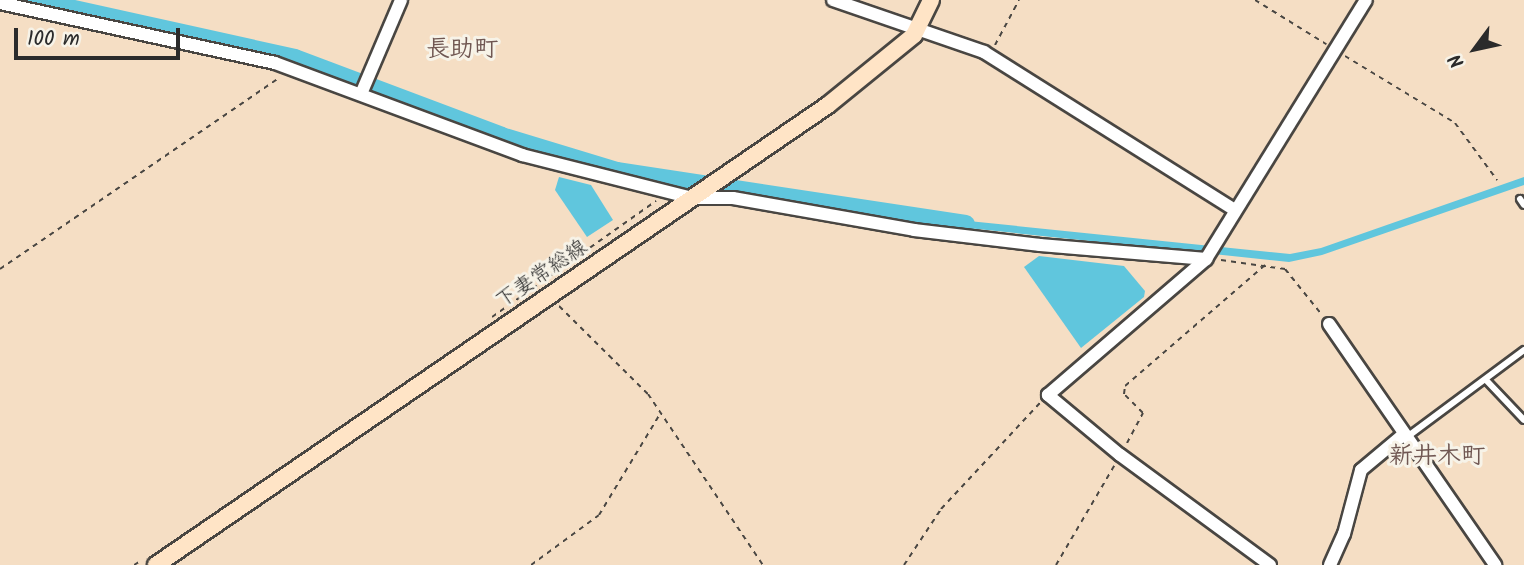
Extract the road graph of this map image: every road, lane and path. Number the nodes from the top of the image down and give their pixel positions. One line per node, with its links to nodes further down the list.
1 (401, 0): 12 (street)
2 (833, 0): 8 (street)
3 (932, 0): 8 (main road, 下妻常総線)
4 (1019, 0): 10 (path)
5 (1255, 0): 9 (path)
6 (1366, 0): 9 (street)
7 (0, 3): 11 (street)
8 (919, 29): 10 (street); 14 (main road, 下妻常総線)
9 (1336, 50): 13 (path); 15 (street)
10 (989, 55): 15 (street)
11 (292, 69): 12 (street); 18 (path)
12 (361, 93): 14 (street)
13 (1497, 180)
14 (697, 195): 16 (street); 19 (main road, 下妻常総線)
15 (1235, 210): 16 (street)
16 (1207, 258): 17 (path); 23 (street)
17 (1265, 265): 20 (path); 27 (path)
18 (0, 269)
19 (549, 296): 24 (path); 28 (main road, 下妻常総線)
20 (1329, 324): 26 (street)
21 (1524, 349): 22 (lane)
22 (1486, 380): 25 (lane); 26 (lane)
23 (1048, 395): 27 (street); 31 (path)
24 (661, 413): 29 (path); 30 (path)
25 (1524, 420)
26 (1406, 435): 34 (street); 35 (street)
27 (1120, 455): 32 (path); 33 (street)
28 (156, 565)
29 (531, 565)
30 (763, 565)
31 (904, 565)
32 (1055, 565)
33 (1270, 565)
34 (1329, 565)
35 (1494, 565)

